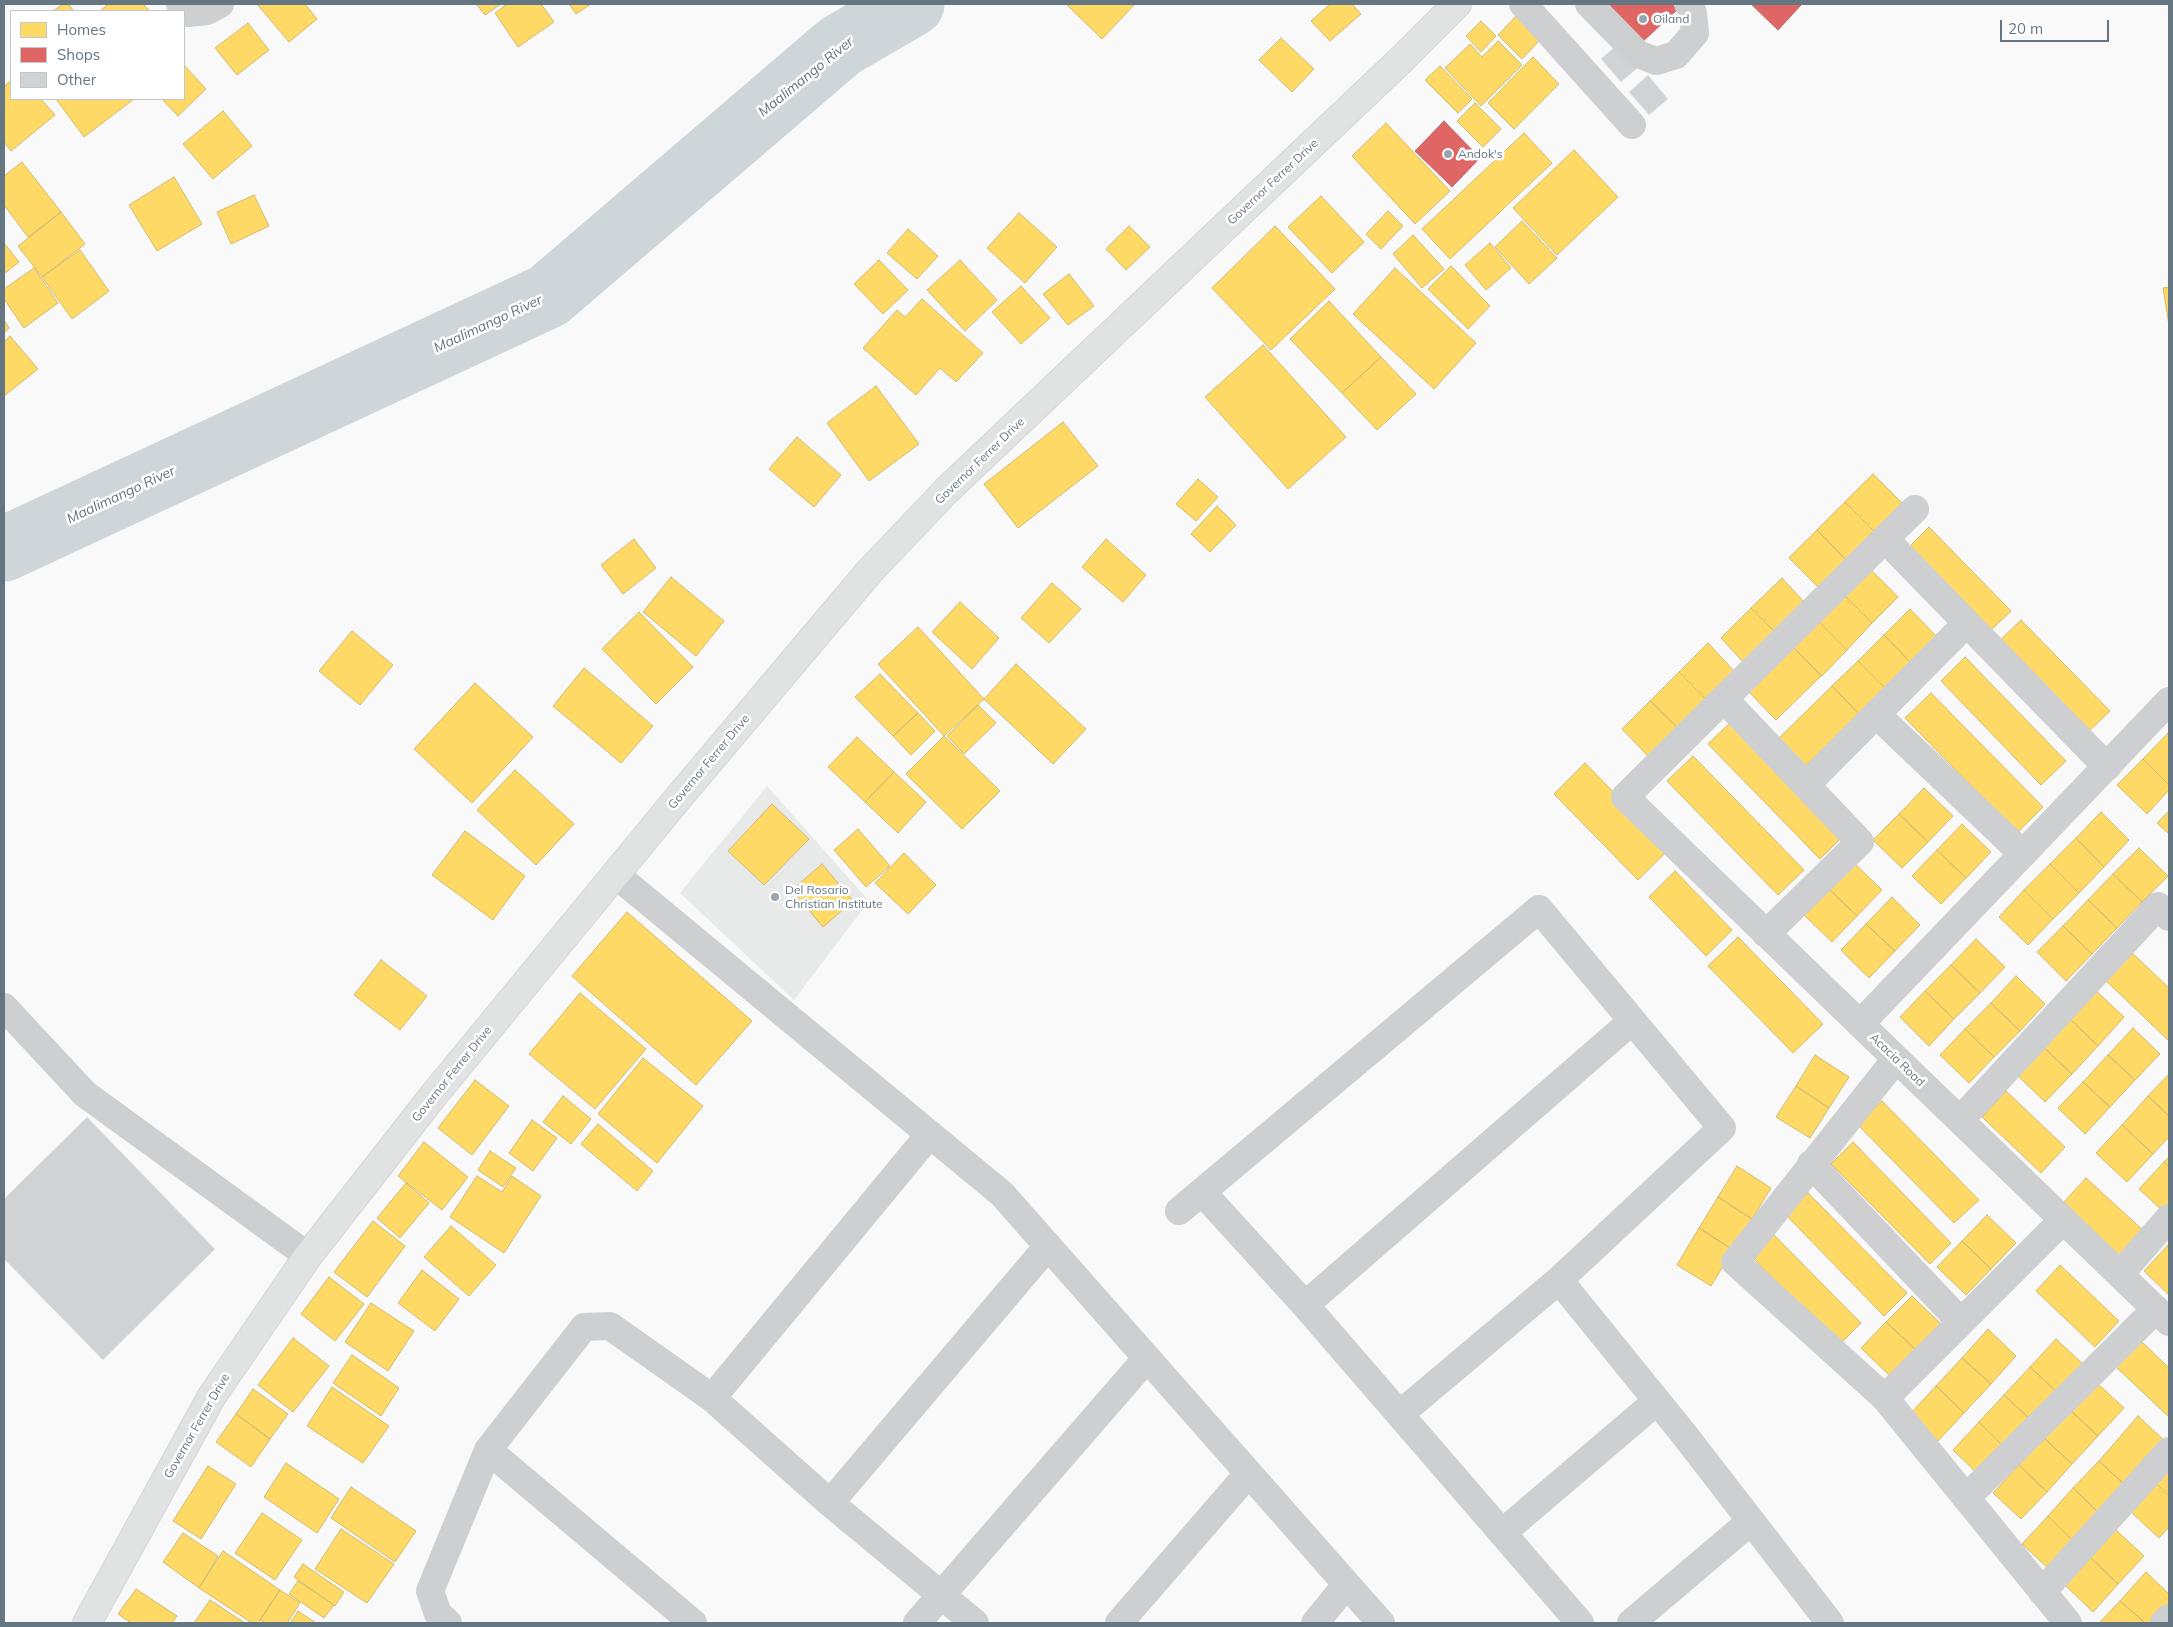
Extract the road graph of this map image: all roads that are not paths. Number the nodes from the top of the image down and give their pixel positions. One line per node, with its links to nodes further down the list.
1 (180, 4): 2 (street)
2 (220, 4)
3 (1457, 4): 17 (main road, Governor Ferrer Drive)
4 (1523, 4): 7 (street)
5 (1589, 4): 6 (street)
6 (1688, 4)
7 (1632, 125)
8 (1915, 509): 9 (street)
9 (1885, 539): 10 (street); 11 (street)
10 (1967, 622): 13 (street); 14 (street)
11 (1724, 699): 15 (street); 19 (street, Acacia Road)
12 (2169, 701): 14 (street)
13 (1877, 715): 15 (street); 16 (street)
14 (2107, 767): 16 (street)
15 (1806, 784): 19 (street)
16 (2023, 854): 22 (street)
17 (616, 875): 25 (street); 32 (main road, Governor Ferrer Drive)
18 (2164, 912): 24 (street)
19 (1766, 934): 22 (street, Acacia Road)
20 (4, 1007): 32 (street)
21 (1632, 1021): 27 (street); 34 (street); 35 (street)
22 (1860, 1024): 23 (street, Acacia Road)
23 (1896, 1059): 24 (street, Acacia Road); 26 (street)
24 (1960, 1120): 30 (street, Acacia Road)
25 (930, 1134): 31 (street); 39 (street)
26 (1811, 1164): 37 (street); 40 (street)
27 (1202, 1192): 28 (street); 35 (street)
28 (1179, 1211)
29 (2169, 1218): 33 (street)
30 (2063, 1220): 33 (street, Acacia Road); 37 (street)
31 (1048, 1246): 38 (street); 47 (street)
32 (308, 1256): 54 (main road, Governor Ferrer Drive)
33 (2120, 1274): 36 (street, Acacia Road)
34 (1560, 1280): 41 (street); 42 (street)
35 (1305, 1305): 42 (street)
36 (2163, 1315): 46 (street)
37 (1961, 1322): 40 (street)
38 (1146, 1358): 45 (street); 52 (street)
39 (712, 1398): 43 (street); 47 (street)
40 (1885, 1398): 46 (street)
41 (1657, 1401): 48 (street); 49 (street)
42 (1400, 1414): 49 (street)
43 (488, 1450): 55 (street); 56 (street)
44 (2169, 1452): 51 (street)
45 (1248, 1474): 50 (street); 59 (street)
46 (1966, 1498): 51 (street)
47 (830, 1504): 52 (street)
48 (1751, 1521): 63 (street); 64 (street)
49 (1502, 1533): 62 (street)
50 (1346, 1584): 60 (street); 61 (street)
51 (2042, 1592): 65 (street)
52 (940, 1594): 57 (street); 58 (street)
53 (2169, 1618): 66 (street)
54 (87, 1623)
55 (448, 1623)
56 (693, 1623)
57 (917, 1623)
58 (975, 1623)
59 (1119, 1623)
60 (1315, 1623)
61 (1381, 1623)
62 (1580, 1623)
63 (1631, 1623)
64 (1830, 1623)
65 (2068, 1623)
66 (2164, 1623)

